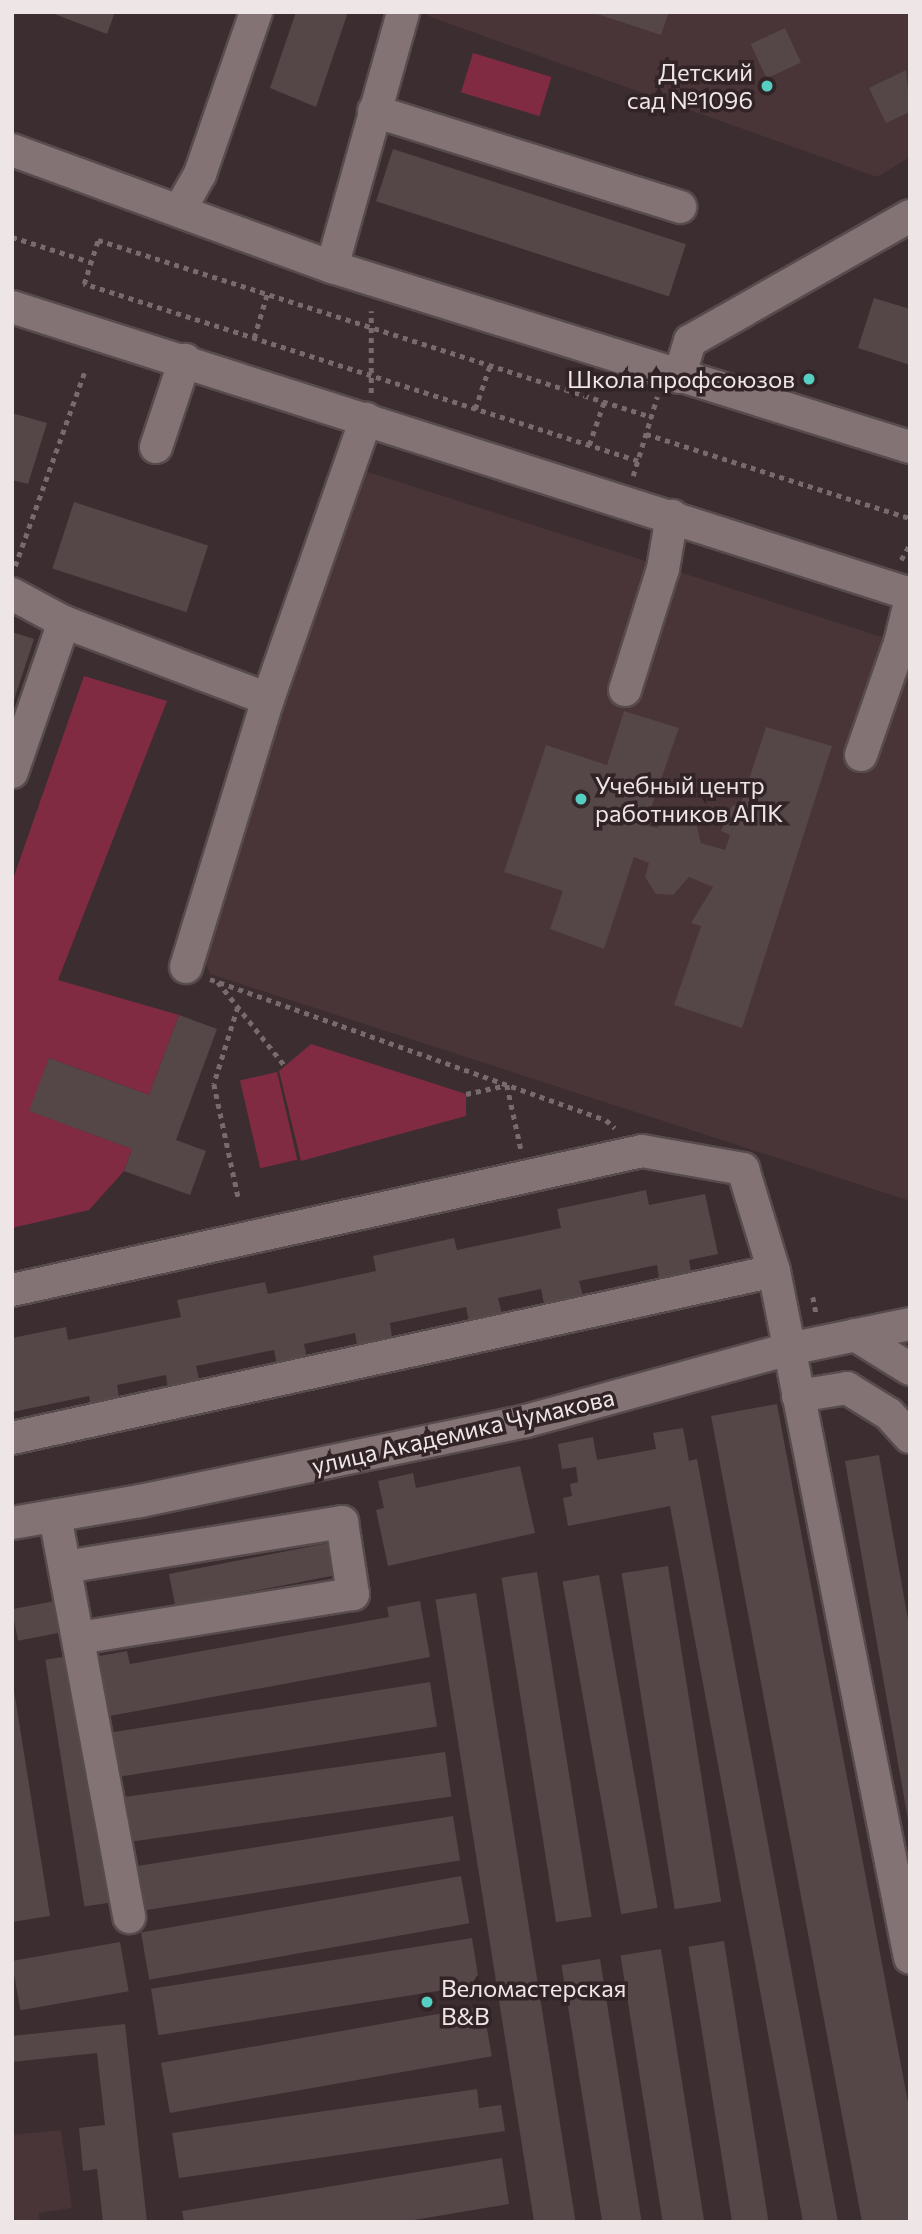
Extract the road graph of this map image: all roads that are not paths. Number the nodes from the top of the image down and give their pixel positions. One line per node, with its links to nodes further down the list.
1 (256, 12): 6 (street)
2 (404, 12): 3 (street)
3 (374, 111): 5 (street); 8 (street)
4 (12, 150): 6 (street)
5 (680, 207)
6 (179, 211): 8 (street)
7 (905, 230): 11 (street)
8 (332, 267): 11 (street)
9 (12, 307): 10 (street)
10 (185, 360): 12 (street); 13 (street)
11 (672, 375): 14 (street)
12 (366, 419): 15 (street); 21 (street)
13 (156, 447)
14 (910, 447)
15 (672, 516): 17 (street); 20 (street)
16 (12, 594): 19 (street)
17 (910, 594)
18 (910, 602): 22 (street)
19 (64, 622): 21 (street); 23 (street)
20 (625, 690)
21 (268, 699): 24 (street)
22 (861, 755)
23 (12, 772)
24 (193, 972)
25 (774, 1271): 26 (street); 29 (street); 33 (street)
26 (12, 1290)
27 (910, 1324): 28 (street, улица Академика Чумакова)
28 (855, 1335): 29 (street, улица Академика Чумакова); 30 (street)
29 (789, 1349): 31 (street); 34 (street, улица Академика Чумакова)
30 (910, 1369)
31 (798, 1396): 32 (street); 39 (street)
32 (910, 1437)
33 (12, 1438)
34 (55, 1516): 35 (street, улица Академика Чумакова); 36 (street)
35 (12, 1523)
36 (65, 1567): 37 (street); 37 (street)
37 (78, 1638): 38 (street)
38 (129, 1917)
39 (910, 1958)

